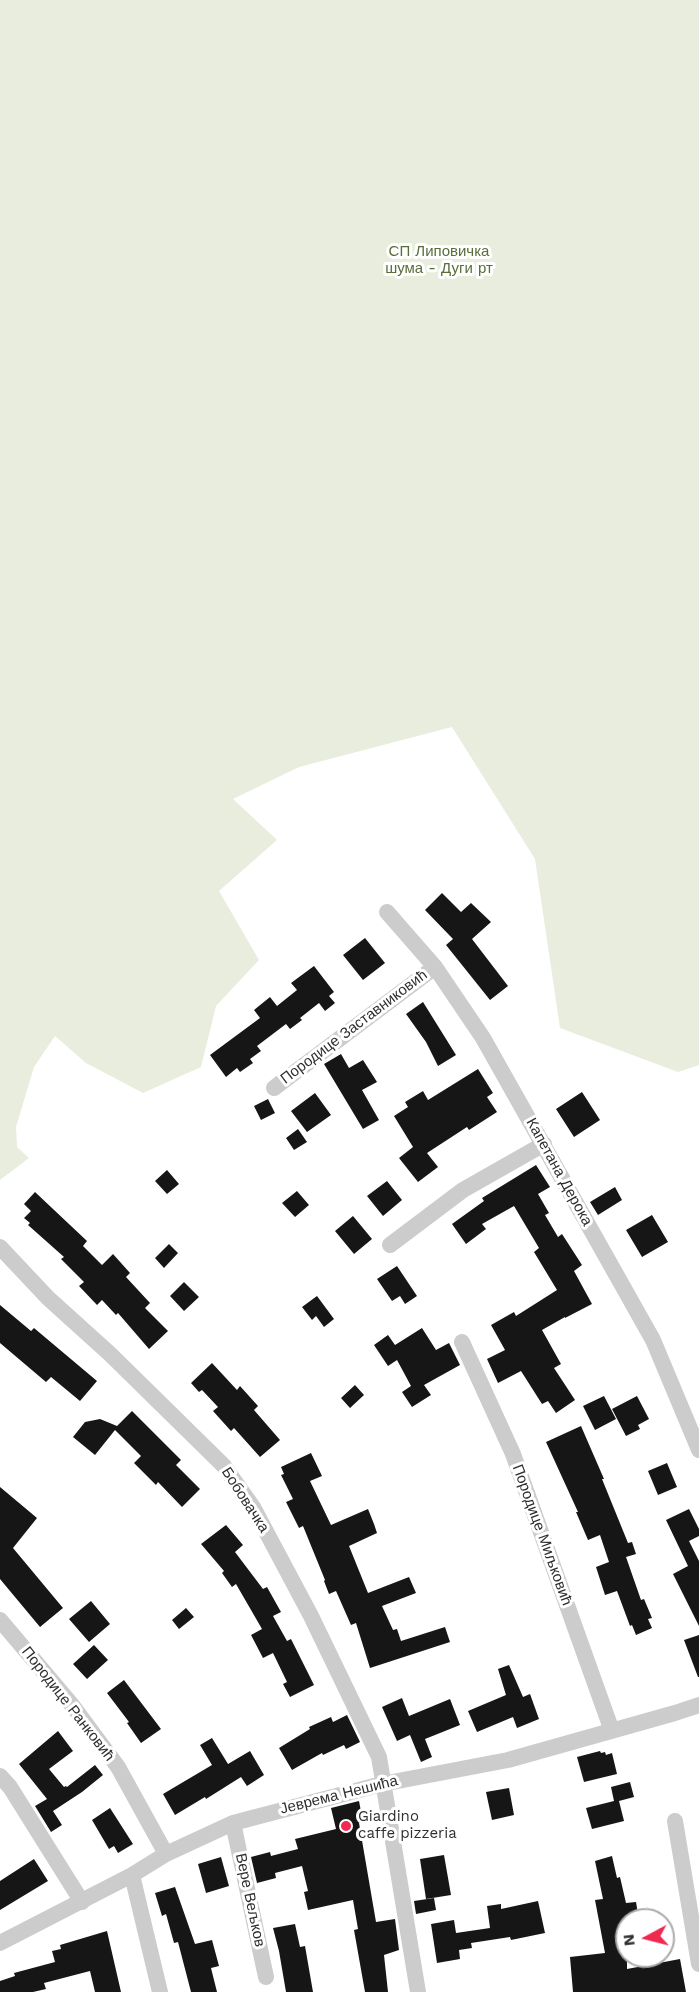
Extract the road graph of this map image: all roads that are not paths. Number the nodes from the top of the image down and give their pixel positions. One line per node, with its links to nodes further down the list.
1 (387, 912): 2 (street, Капетана Дерока)
2 (435, 967): 3 (street, Породице Заставниковић); 4 (street, Капетана Дерока)
3 (273, 1088)
4 (544, 1144): 5 (street); 8 (street, Капетана Дерока)
5 (390, 1245)
6 (0, 1247): 13 (street, Бобовачка)
7 (462, 1342): 11 (street, Породице Миљковић)
8 (699, 1450)
9 (0, 1620): 16 (street, Породице Ранковић)
10 (699, 1705): 11 (street, Јеврема Нешића)
11 (612, 1731): 13 (street, Јеврема Нешића)
12 (0, 1776): 18 (street)
13 (382, 1784): 15 (street, Јеврема Нешића); 23 (street, Бобовачка)
14 (675, 1821): 20 (street)
15 (233, 1823): 16 (street, Јеврема Нешића); 21 (street, Вере Вељков)
16 (166, 1854): 17 (street, Јеврема Нешића)
17 (132, 1875): 18 (street, Јеврема Нешића); 22 (street)
18 (82, 1902): 19 (street, Јеврема Нешића)
19 (0, 1943)
20 (699, 1964)
21 (266, 1977)
22 (160, 1992)
23 (418, 1992)

